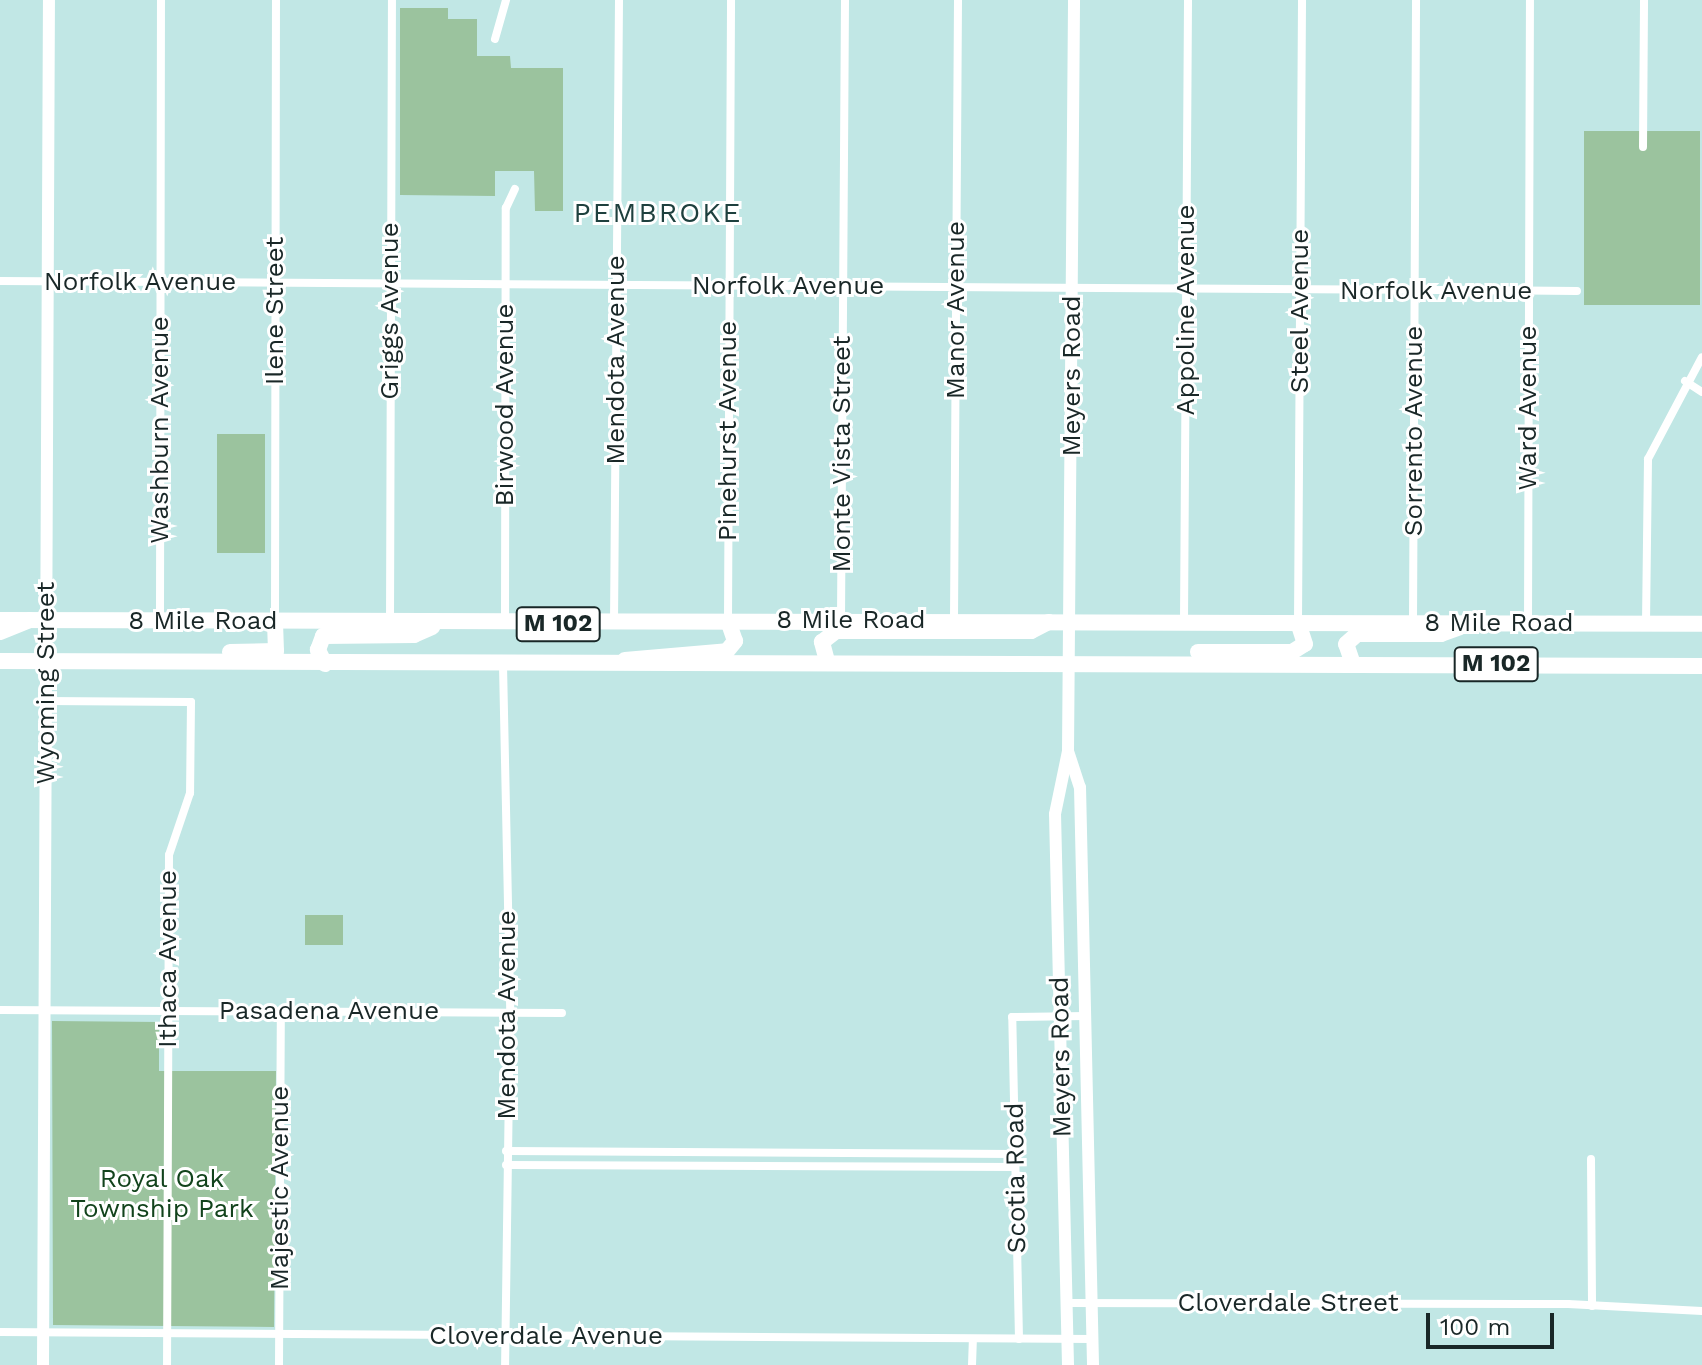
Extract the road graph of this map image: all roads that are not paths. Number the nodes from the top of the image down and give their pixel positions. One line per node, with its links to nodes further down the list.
1 (49, 0): 20 (street, Wyoming Street)
2 (161, 0): 22 (street, Washburn Avenue)
3 (276, 0): 21 (street, Ilene Street)
4 (392, 0): 24 (street, Griggs Avenue)
5 (506, 0): 16 (street)
6 (619, 0): 25 (street, Mendota Avenue)
7 (731, 0): 26 (street, Pinehurst Avenue)
8 (845, 0): 27 (street, Monte Vista Street)
9 (958, 0): 28 (street, Manor Avenue)
10 (1074, 0): 29 (street, Meyers Road)
11 (1188, 0): 30 (street, Appoline Avenue)
12 (1302, 0): 31 (street, Steel Avenue)
13 (1416, 0): 32 (street, Sorrento Avenue)
14 (1530, 0): 33 (street, Ward Avenue)
15 (1644, 0): 17 (street)
16 (495, 39)
17 (1643, 147)
18 (515, 189): 23 (street, Birwood Avenue)
19 (0, 281): 20 (street, Norfolk Avenue)
20 (47, 281): 22 (street, Norfolk Avenue); 41 (street, Wyoming Street)
21 (276, 281): 22 (street, Norfolk Avenue); 24 (street, Norfolk Avenue); 46 (street, Ilene Street)
22 (161, 282): 43 (street, Washburn Avenue)
23 (506, 283): 24 (street, Norfolk Avenue); 25 (street, Norfolk Avenue); 53 (street, Birwood Avenue)
24 (390, 284): 49 (street, Griggs Avenue)
25 (617, 284): 26 (street, Norfolk Avenue); 54 (street, Mendota Avenue)
26 (729, 286): 27 (street, Norfolk Avenue); 44 (street, Pinehurst Avenue)
27 (843, 286): 28 (street, Norfolk Avenue); 38 (street, Monte Vista Street)
28 (956, 287): 29 (street, Norfolk Avenue); 39 (street, Manor Avenue)
29 (1072, 288): 30 (street, Norfolk Avenue); 42 (street, Meyers Road)
30 (1186, 289): 31 (street, Norfolk Avenue); 45 (street, Appoline Avenue)
31 (1300, 290): 32 (street, Norfolk Avenue); 47 (street, Steel Avenue)
32 (1414, 291): 33 (street, Norfolk Avenue); 48 (street, Sorrento Avenue)
33 (1529, 291): 34 (street, Norfolk Avenue); 52 (street, Ward Avenue)
34 (1577, 291)
35 (1702, 357): 36 (street)
36 (1685, 381): 37 (street); 55 (street)
37 (1702, 392)
38 (841, 619): 39 (highway, 8 Mile Road / M 102); 44 (highway, 8 Mile Road / M 102)
39 (954, 619): 42 (highway, 8 Mile Road / M 102)
40 (0, 620): 41 (highway, 8 Mile Road / M 102)
41 (38, 620): 43 (highway, 8 Mile Road / M 102); 57 (highway); 62 (street, Wyoming Street)
42 (1062, 620): 45 (highway, 8 Mile Road / M 102); 60 (highway); 61 (street, Meyers Road)
43 (160, 621): 46 (highway, 8 Mile Road / M 102)
44 (728, 621): 54 (highway, 8 Mile Road / M 102); 68 (highway)
45 (1184, 621): 47 (highway, 8 Mile Road / M 102)
46 (275, 622): 49 (highway, 8 Mile Road / M 102); 63 (highway)
47 (1298, 622): 48 (highway, 8 Mile Road / M 102); 64 (highway)
48 (1413, 622): 51 (highway, 8 Mile Road / M 102)
49 (390, 623): 50 (highway, 8 Mile Road / M 102)
50 (441, 623): 53 (highway, 8 Mile Road / M 102); 65 (highway)
51 (1473, 623): 52 (highway, 8 Mile Road / M 102); 66 (highway)
52 (1528, 623): 55 (highway, 8 Mile Road / M 102)
53 (505, 624): 54 (highway, 8 Mile Road / M 102)
54 (614, 624)
55 (1646, 624): 56 (highway, 8 Mile Road / M 102)
56 (1702, 624)
57 (0, 632)
58 (1702, 657): 69 (highway)
59 (0, 661): 62 (highway, M 102)
60 (827, 661): 61 (highway, 8 Mile Road / M 102); 68 (highway, 8 Mile Road / M 102)
61 (1070, 661): 64 (highway, 8 Mile Road / M 102); 72 (street, Meyers Road)
62 (46, 662): 63 (highway, 8 Mile Road / M 102); 71 (street, Wyoming Street)
63 (113, 662): 65 (highway, 8 Mile Road / M 102)
64 (1088, 662): 66 (highway, 8 Mile Road / M 102)
65 (325, 664): 67 (highway, 8 Mile Road / M 102)
66 (1353, 664): 69 (highway, 8 Mile Road / M 102)
67 (503, 665): 68 (highway, 8 Mile Road / M 102); 77 (street, Mendota Avenue)
68 (609, 665)
69 (1668, 666): 70 (highway, 8 Mile Road / M 102)
70 (1702, 666)
71 (46, 701): 73 (street, Wyoming Street); 75 (street, Ithaca Avenue)
72 (1068, 751): 79 (street, Meyers Road); 80 (street, Meyers Road)
73 (44, 1009): 74 (street, Pasadena Avenue); 75 (street, Pasadena Avenue); 99 (street, Wyoming Street)
74 (0, 1010)
75 (168, 1010): 76 (street, Pasadena Avenue); 100 (street, Ithaca Avenue)
76 (281, 1011): 77 (street, Pasadena Avenue); 101 (street, Majestic Avenue)
77 (510, 1013): 78 (street, Pasadena Avenue); 81 (street, Mendota Avenue)
78 (562, 1013)
79 (1086, 1016): 80 (street); 95 (street, Meyers Road)
80 (1060, 1017): 86 (street, Scotia Road); 94 (street, Meyers Road)
81 (506, 1151): 82 (street); 88 (street, Mendota Avenue)
82 (610, 1152): 83 (street); 89 (street)
83 (692, 1152): 84 (street); 90 (street)
84 (773, 1153): 85 (street); 91 (street)
85 (927, 1154): 86 (street); 92 (street)
86 (1015, 1154): 93 (street, Scotia Road)
87 (1591, 1159): 96 (street)
88 (506, 1165): 89 (street); 102 (street, Mendota Avenue)
89 (611, 1165): 90 (street)
90 (693, 1166): 91 (street)
91 (774, 1166): 92 (street)
92 (927, 1167): 93 (street)
93 (1015, 1167): 104 (street, Scotia Road)
94 (1066, 1303): 95 (street, Cloverdale Street); 105 (street, Meyers Road)
95 (1092, 1303): 96 (street, Cloverdale Street); 106 (street, Meyers Road)
96 (1592, 1306): 97 (street, Cloverdale Street)
97 (1702, 1311)
98 (0, 1332): 99 (street, Cloverdale Avenue)
99 (43, 1332): 100 (street, Cloverdale Avenue); 107 (street, Wyoming Street)
100 (167, 1333): 101 (street, Cloverdale Avenue); 108 (street, Ithaca Avenue)
101 (279, 1333): 102 (street, Cloverdale Avenue); 109 (street, Majestic Avenue)
102 (505, 1335): 103 (street, Cloverdale Avenue); 110 (street, Mendota Avenue)
103 (973, 1339): 104 (street, Cloverdale Avenue); 111 (street)
104 (1019, 1339): 105 (street, Cloverdale Avenue)
105 (1067, 1339): 106 (street, Cloverdale Avenue); 112 (street, Meyers Road)
106 (1092, 1339): 113 (street, Meyers Road)
107 (43, 1365)
108 (167, 1365)
109 (279, 1365)
110 (505, 1365)
111 (972, 1365)
112 (1068, 1365)
113 (1093, 1365)

